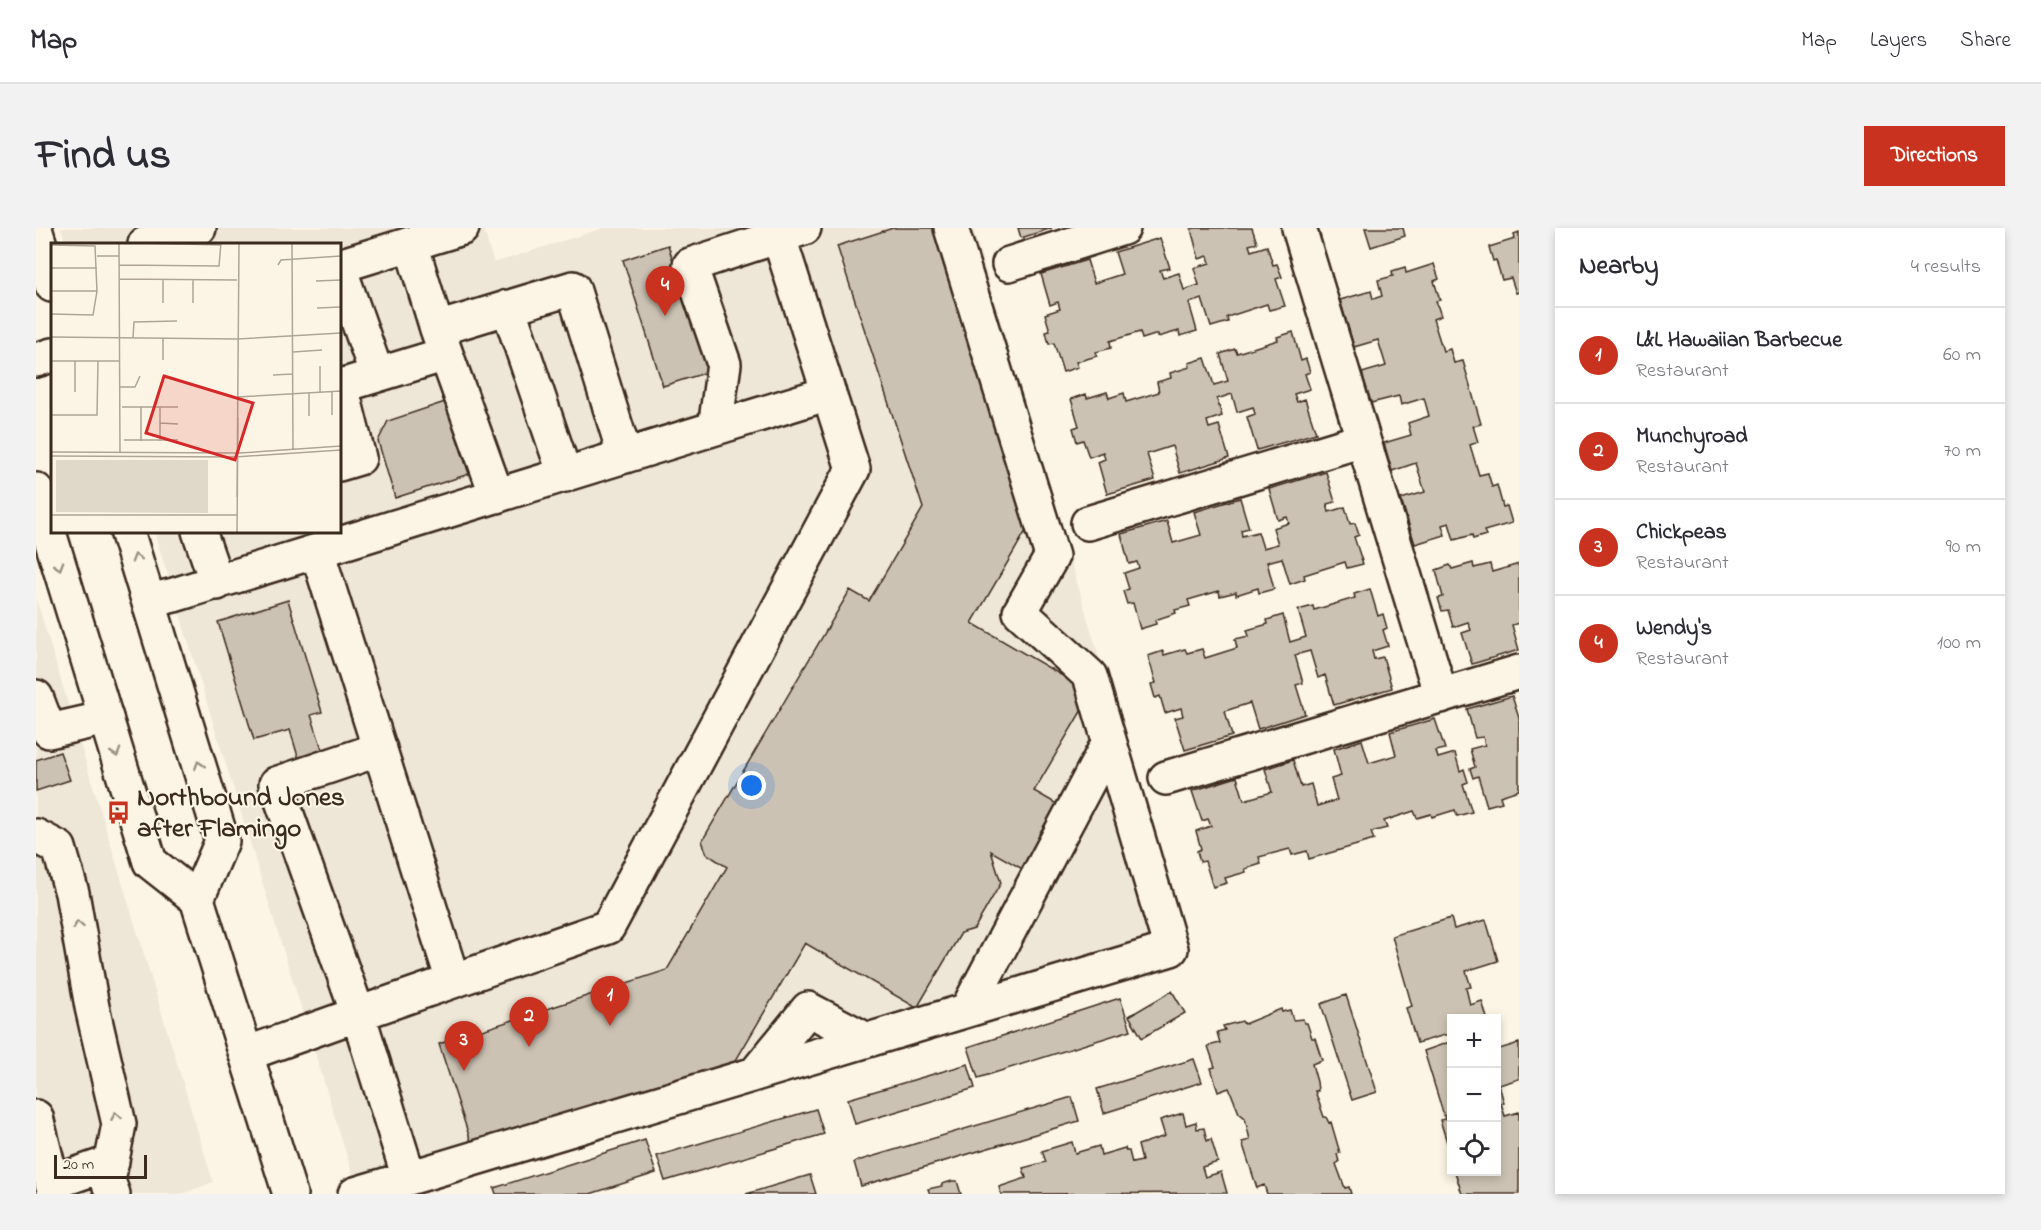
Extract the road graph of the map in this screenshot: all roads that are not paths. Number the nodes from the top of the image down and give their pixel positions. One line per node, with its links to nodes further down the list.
1 (199, 228): 8 (main road)
2 (462, 228): 9 (main road)
3 (951, 228): 40 (main road)
4 (1124, 228): 10 (main road)
5 (1299, 228): 23 (main road)
6 (786, 231): 21 (main road); 22 (main road)
7 (36, 232): 13 (main road)
8 (148, 243)
9 (411, 244): 11 (main road); 15 (main road)
10 (1010, 264)
11 (340, 267)
12 (340, 270): 18 (main road)
13 (47, 278)
14 (508, 307): 15 (main road); 24 (main road); 26 (main road)
15 (441, 342): 18 (main road); 27 (main road)
16 (51, 355): 17 (main road)
17 (36, 360)
18 (377, 375): 20 (main road)
19 (340, 386): 25 (main road)
20 (340, 386)
21 (829, 393): 22 (main road); 45 (main road)
22 (715, 428): 24 (main road)
23 (1363, 440): 29 (main road); 36 (main road)
24 (626, 456): 26 (main road)
25 (340, 464)
26 (565, 475): 27 (main road)
27 (497, 496): 32 (main road)
28 (38, 506): 38 (main road, one-way to 38)
29 (1088, 523)
30 (127, 532): 34 (main road, one-way to 30)
31 (199, 532): 33 (main road)
32 (317, 551): 33 (main road); 41 (main road)
33 (217, 583): 34 (main road)
34 (149, 601): 44 (main road, one-way to 34)
35 (1519, 672): 36 (main road)
36 (1441, 696): 42 (main road)
37 (36, 697): 39 (main road)
38 (106, 718): 39 (main road); 44 (main road, one-way to 44)
39 (43, 733)
40 (1109, 742): 46 (main road); 46 (main road)
41 (380, 749): 45 (main road); 47 (main road)
42 (1166, 778)
43 (36, 836): 52 (main road, one-way to 43)
44 (197, 899): 49 (main road)
45 (453, 981): 47 (main road)
46 (967, 1010): 48 (main road)
47 (358, 1014): 49 (main road); 53 (main road)
48 (867, 1040): 50 (main road); 50 (main road)
49 (246, 1054): 56 (main road)
50 (755, 1074): 53 (main road)
51 (36, 1117): 54 (main road)
52 (112, 1162): 54 (main road); 55 (main road)
53 (409, 1178): 57 (main road)
54 (53, 1188)
55 (113, 1194)
56 (290, 1194)
57 (355, 1194)

